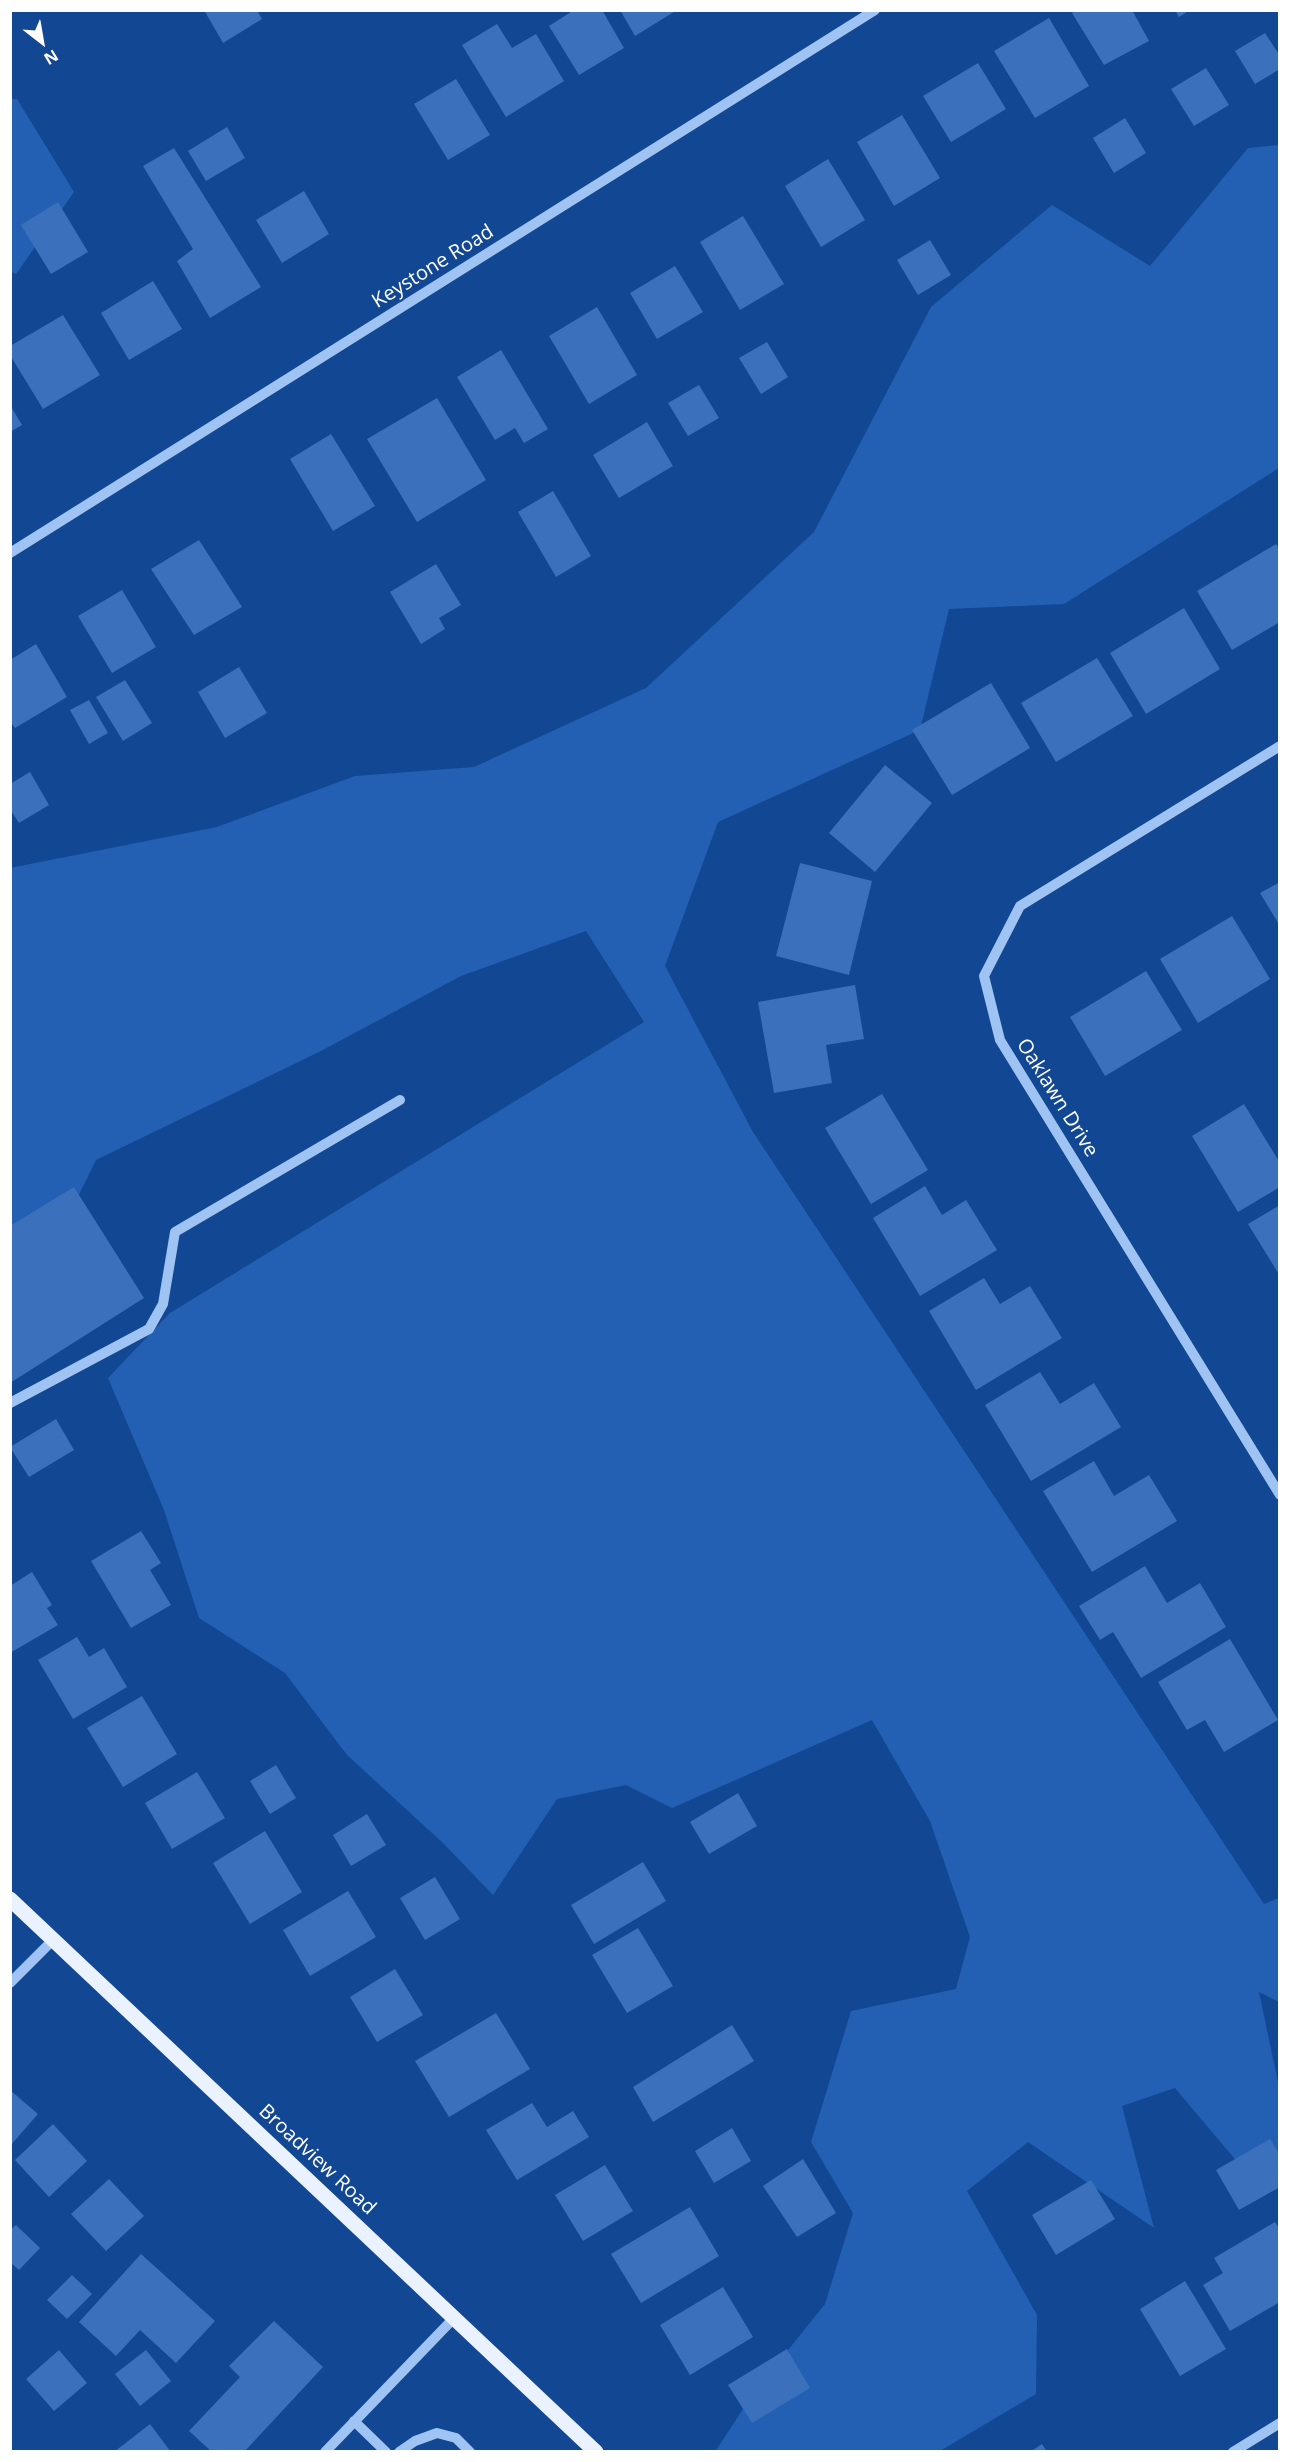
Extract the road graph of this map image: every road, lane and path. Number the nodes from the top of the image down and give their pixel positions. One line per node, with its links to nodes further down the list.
1 (874, 10): 2 (street, Keystone Road)
2 (10, 554)
3 (1280, 746): 6 (street, Oaklawn Drive)
4 (400, 1100): 5 (street)
5 (10, 1403)
6 (1280, 1495)
7 (10, 1899): 8 (main road, Broadview Road)
8 (53, 1940): 9 (street); 10 (main road, Broadview Road)
9 (10, 1983)
10 (454, 2318): 11 (street); 17 (main road, Broadview Road)
11 (354, 2421): 13 (street); 14 (street)
12 (1280, 2423): 18 (street)
13 (325, 2451)
14 (386, 2451)
15 (399, 2451): 16 (street)
16 (470, 2451)
17 (596, 2451)
18 (1233, 2451)

